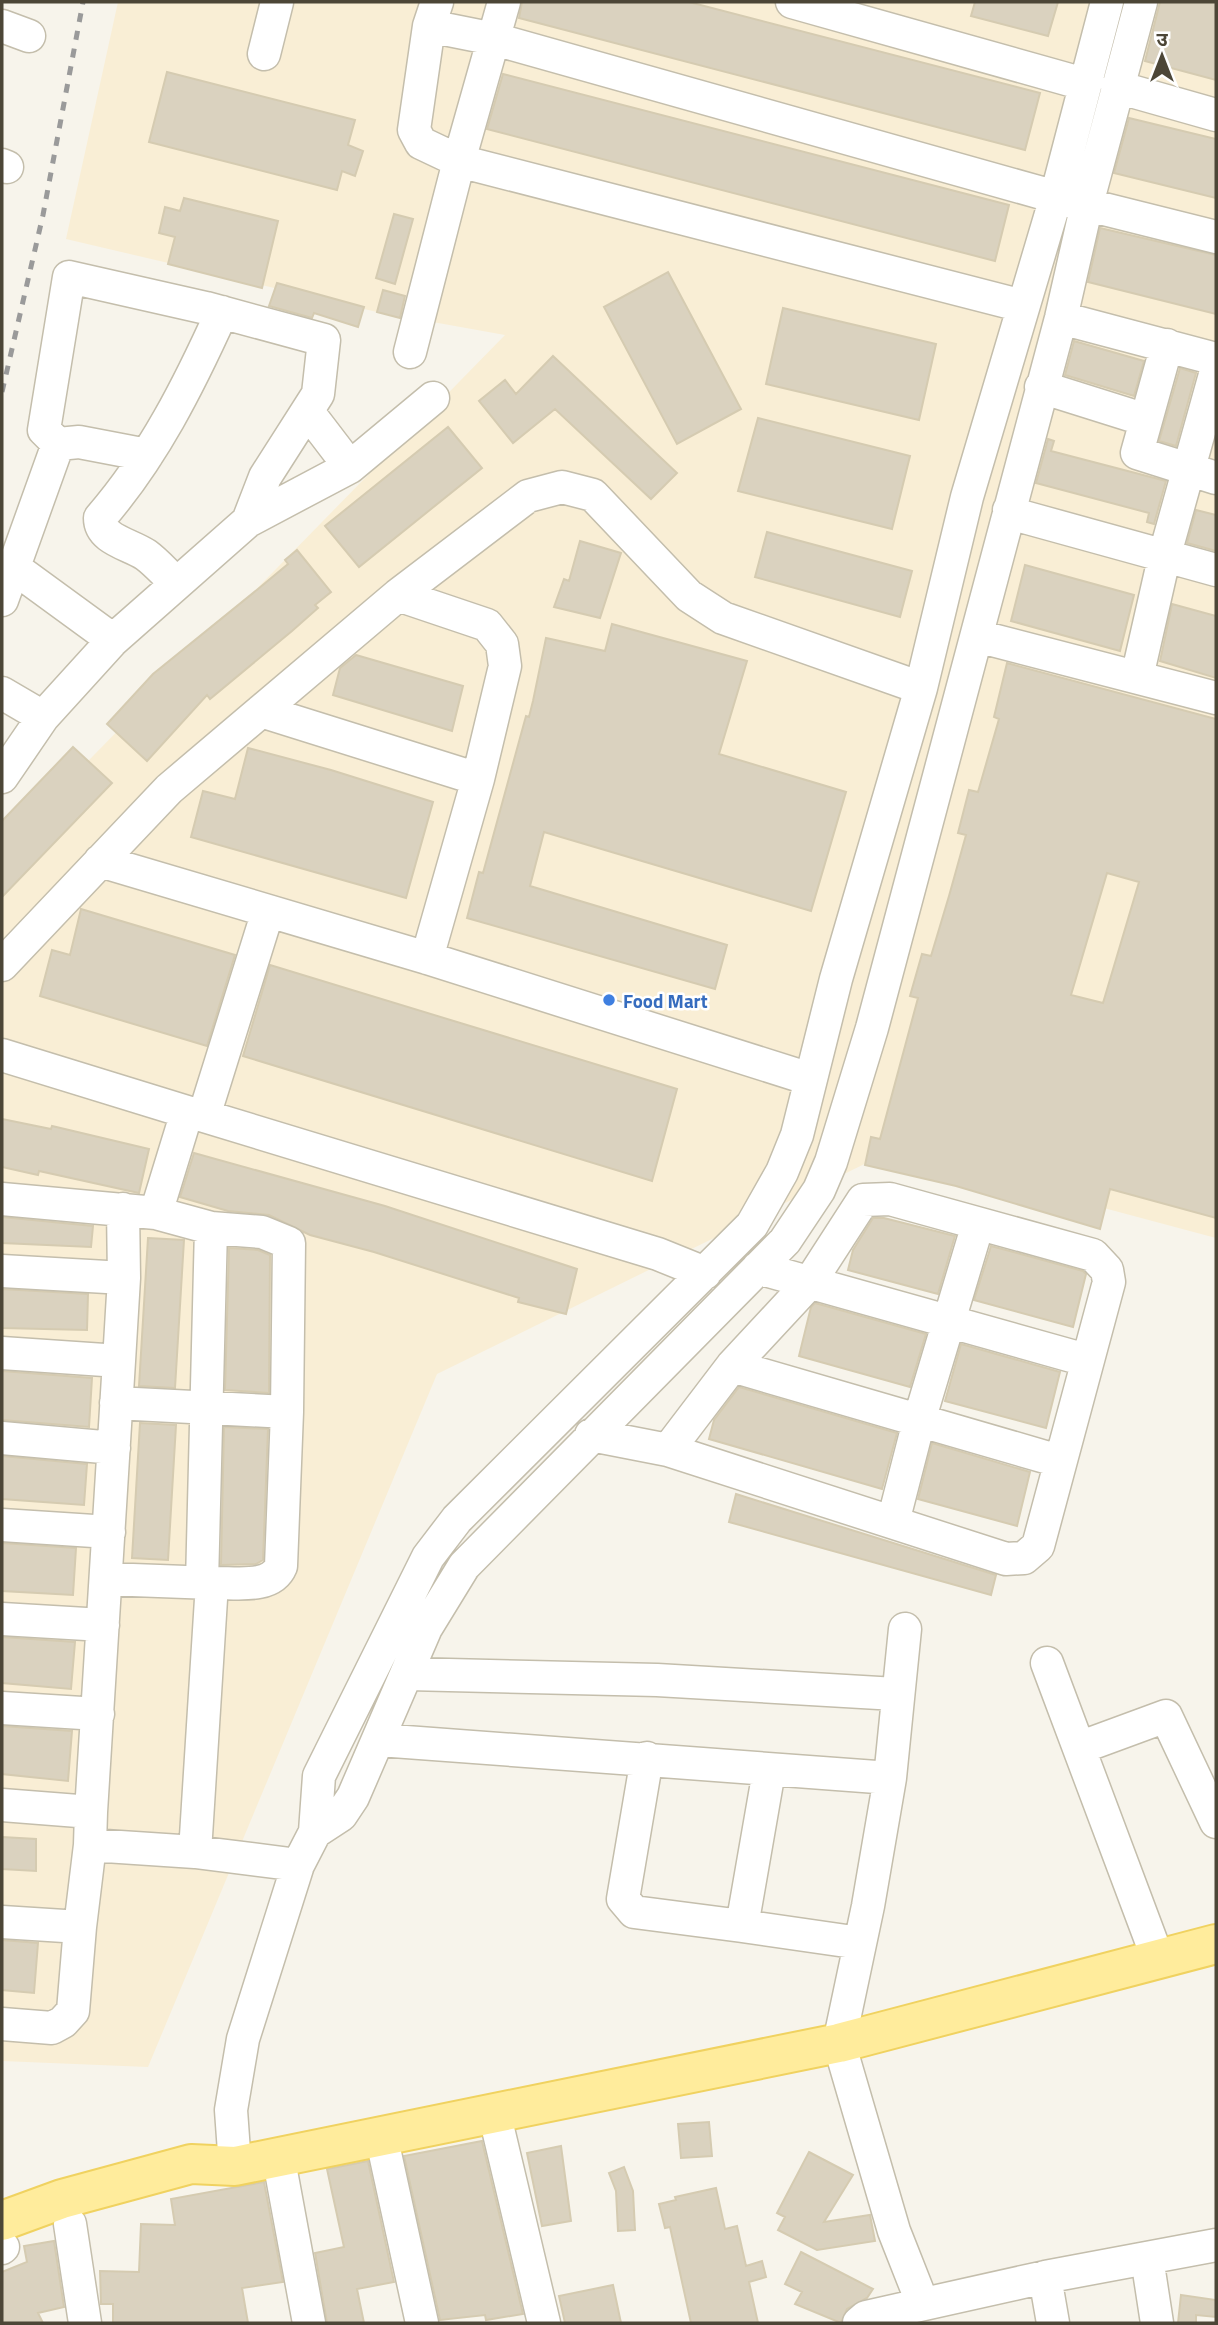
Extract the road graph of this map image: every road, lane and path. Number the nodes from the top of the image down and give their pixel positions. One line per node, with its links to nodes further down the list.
1 (277, 2): 8 (street)
2 (504, 2): 7 (street)
3 (792, 2): 9 (street)
4 (1107, 2): 9 (street)
5 (1142, 2): 10 (street)
6 (433, 14): 7 (street); 12 (street)
7 (494, 39): 12 (street); 13 (street)
8 (264, 54)
9 (1084, 84): 13 (street)
10 (1117, 87): 11 (street); 14 (street)
11 (1216, 115)
12 (458, 161): 16 (street); 20 (street)
13 (1056, 197): 14 (street); 16 (street)
14 (1087, 204): 15 (street); 18 (street)
15 (1216, 237)
16 (1023, 306): 42 (street)
17 (222, 312): 25 (street); 27 (street); 28 (street)
18 (1061, 318): 19 (street); 23 (street)
19 (1167, 345): 21 (street); 26 (street)
20 (410, 352)
21 (1216, 359)
22 (1216, 371): 30 (street)
23 (1041, 387): 26 (street); 31 (street)
24 (433, 398): 29 (street)
25 (308, 412): 29 (street); 32 (street)
26 (1146, 420): 30 (street)
27 (58, 444): 28 (street); 34 (street)
28 (147, 455): 36 (street)
29 (350, 467): 32 (street)
30 (1203, 474): 33 (street)
31 (1009, 510): 33 (street); 39 (street)
32 (248, 521): 36 (street)
33 (1165, 554): 35 (street); 41 (street)
34 (13, 567): 38 (street); 40 (street)
35 (1216, 570)
36 (176, 583): 40 (street)
37 (398, 595): 42 (street); 45 (street); 48 (street)
38 (2, 600)
39 (977, 636): 41 (street); 61 (street)
40 (113, 640): 46 (street)
41 (1137, 677): 44 (street)
42 (921, 688): 54 (street)
43 (2, 693): 46 (street)
44 (1216, 698)
45 (261, 711): 48 (street); 49 (street)
46 (43, 717): 47 (street)
47 (2, 777)
48 (478, 779): 51 (street)
49 (100, 861): 50 (street); 52 (street)
50 (268, 912): 51 (street); 55 (street)
51 (427, 958): 54 (street)
52 (2, 965)
53 (2, 1055): 55 (street)
54 (810, 1079): 63 (street)
55 (195, 1114): 58 (street); 63 (street)
56 (2, 1199): 57 (street)
57 (122, 1209): 58 (street); 64 (street)
58 (156, 1213): 60 (street)
59 (978, 1224): 65 (street); 66 (street); 68 (street)
60 (211, 1228): 72 (street); 73 (street)
61 (758, 1268): 65 (street); 75 (street)
62 (2, 1270): 64 (street)
63 (705, 1273): 101 (street)
64 (124, 1278): 69 (street)
65 (810, 1282): 66 (street); 70 (street)
66 (949, 1323): 68 (street); 74 (street)
67 (2, 1353): 69 (street)
68 (1086, 1360): 79 (street)
69 (120, 1361): 71 (street)
70 (732, 1366): 74 (street); 78 (street)
71 (116, 1403): 72 (street); 77 (street)
72 (205, 1408): 73 (street); 84 (street)
73 (287, 1412): 84 (street)
74 (919, 1422): 79 (street); 80 (street)
75 (591, 1435): 78 (street); 89 (street)
76 (2, 1438): 77 (street)
77 (114, 1448): 82 (street)
78 (668, 1450): 80 (street)
79 (1059, 1461): 80 (street)
80 (893, 1522)
81 (2, 1525): 82 (street)
82 (109, 1532): 83 (street)
83 (106, 1579): 84 (street); 86 (street)
84 (207, 1583): 103 (street)
85 (2, 1619): 86 (street)
86 (103, 1625): 92 (street)
87 (905, 1629): 90 (street)
88 (1047, 1663): 94 (street)
89 (408, 1674): 90 (street); 93 (street)
90 (896, 1694): 97 (street)
91 (2, 1708): 92 (street)
92 (97, 1714): 99 (street)
93 (379, 1740): 95 (street); 101 (street)
94 (1079, 1748): 100 (street); 110 (street)
95 (647, 1758): 96 (street); 106 (street)
96 (769, 1771): 97 (street); 106 (street)
97 (890, 1778): 108 (street)
98 (2, 1805): 99 (street)
99 (91, 1812): 102 (street)
100 (1216, 1822)
101 (315, 1832): 104 (street)
102 (90, 1845): 103 (street); 107 (street)
103 (195, 1852): 104 (street)
104 (298, 1865): 116 (street)
105 (2, 1922): 107 (street)
106 (742, 1926): 108 (street)
107 (80, 1927): 111 (street)
108 (860, 1943): 112 (street)
109 (1216, 1944): 110 (main road)
110 (1158, 1959): 112 (main road)
111 (2, 2024)
112 (839, 2043): 113 (main road); 122 (street)
113 (494, 2112): 114 (main road); 123 (street)
114 (381, 2135): 115 (main road); 126 (street)
115 (278, 2155): 116 (main road); 125 (street)
116 (234, 2166): 117 (main road); 118 (main road)
117 (70, 2224): 118 (main road); 124 (street)
118 (4, 2232)
119 (1216, 2245): 120 (street)
120 (1147, 2258): 121 (street); 129 (street)
121 (1045, 2277): 122 (street); 128 (street)
122 (922, 2302): 127 (street)
123 (538, 2322)
124 (85, 2323)
125 (309, 2323)
126 (422, 2323)
127 (859, 2323)
128 (1053, 2323)
129 (1157, 2323)

